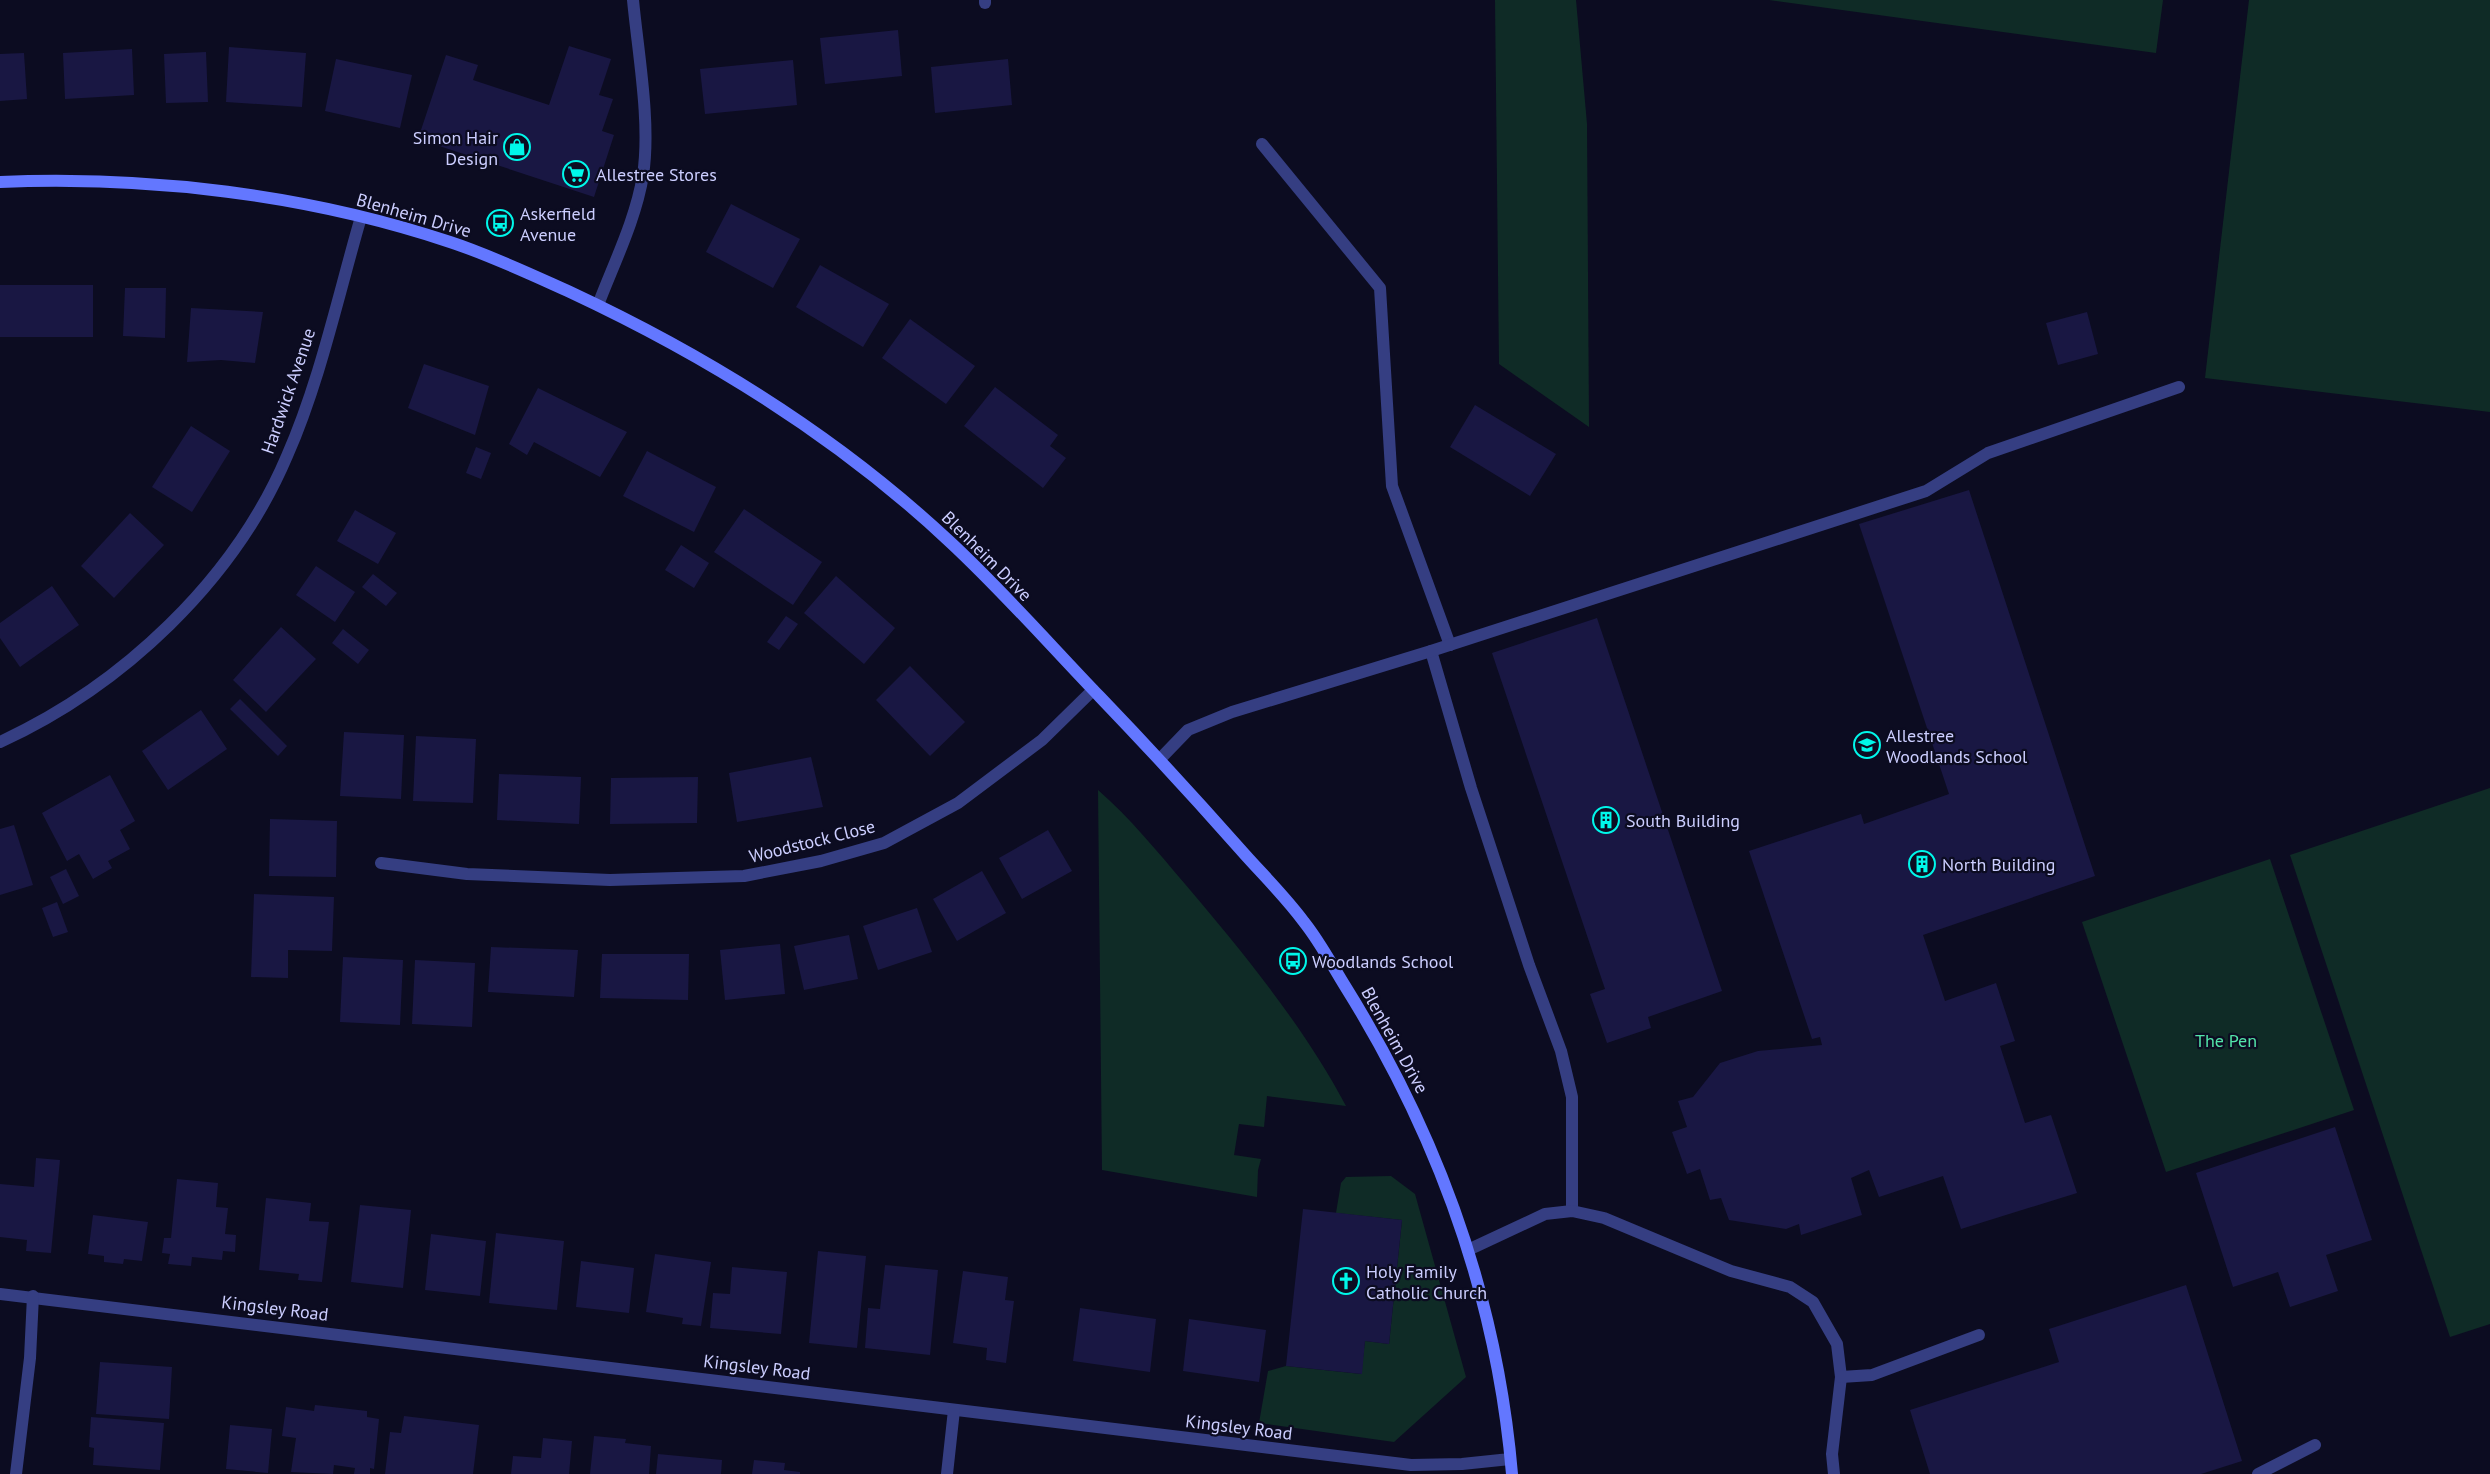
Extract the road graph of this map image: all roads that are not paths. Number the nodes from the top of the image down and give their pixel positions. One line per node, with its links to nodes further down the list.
1 (633, 0): 5 (street)
2 (1262, 144): 7 (street)
3 (0, 182): 4 (street, Blenheim Drive)
4 (361, 217): 5 (street, Blenheim Drive); 10 (street, Hardwick Avenue)
5 (598, 305): 9 (street, Blenheim Drive)
6 (2179, 387): 7 (street)
7 (1450, 645): 8 (street)
8 (1431, 651): 11 (street); 13 (street)
9 (1093, 690): 11 (street, Blenheim Drive); 12 (street, Woodstock Close)
10 (0, 742)
11 (1160, 759): 14 (street, Blenheim Drive)
12 (381, 863)
13 (1572, 1211): 14 (street); 18 (street)
14 (1468, 1250): 21 (street, Blenheim Drive)
15 (0, 1294): 16 (street, Kingsley Road)
16 (33, 1296): 19 (street, Kingsley Road); 22 (street)
17 (1978, 1335): 18 (street)
18 (1842, 1377): 25 (street)
19 (954, 1410): 21 (street, Kingsley Road); 23 (street)
20 (2314, 1445): 26 (street)
21 (1510, 1459): 24 (street, Blenheim Drive)
22 (16, 1474)
23 (947, 1474)
24 (1512, 1474)
25 (1834, 1474)
26 (2258, 1474)

